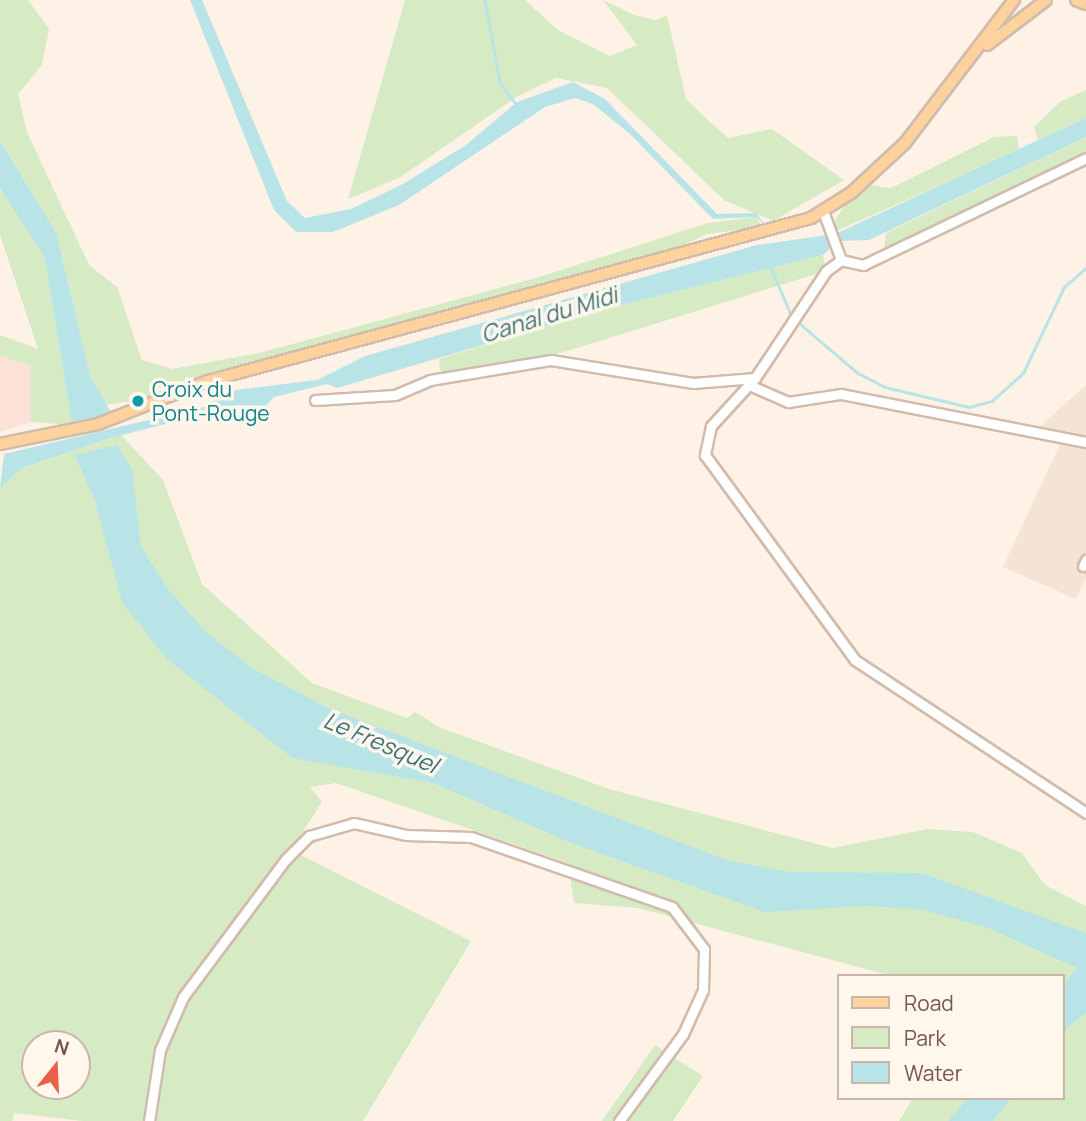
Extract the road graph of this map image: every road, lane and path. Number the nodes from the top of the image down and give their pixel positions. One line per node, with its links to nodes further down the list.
1 (1014, 0): 5 (main road)
2 (1046, 0): 5 (main road)
3 (1076, 0): 4 (main road)
4 (1086, 4)
5 (974, 56): 7 (main road)
6 (1086, 158): 8 (street)
7 (823, 211): 8 (street); 12 (main road)
8 (841, 260): 9 (street)
9 (752, 382): 10 (street); 11 (street); 13 (street)
10 (314, 400)
11 (1086, 442)
12 (0, 444)
13 (1086, 813)
14 (149, 1121): 15 (street)
15 (619, 1121)

